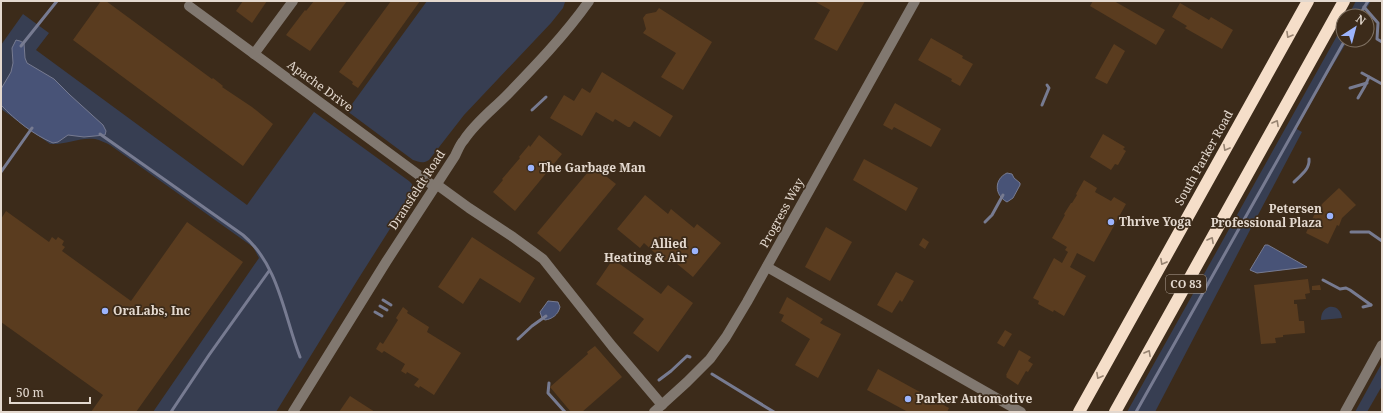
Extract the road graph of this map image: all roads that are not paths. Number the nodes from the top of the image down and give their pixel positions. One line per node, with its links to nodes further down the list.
1 (293, 1): 7 (street)
2 (1308, 1): 14 (highway, South Parker Road / CO 83, one-way to 14)
3 (1344, 1): 15 (highway, CO 83, one-way to 3)
4 (588, 2): 8 (street, Dransfeldt Road)
5 (913, 5): 9 (street, Progress Way)
6 (189, 6): 7 (street, Apache Drive)
7 (254, 54): 8 (street, Apache Drive)
8 (435, 186): 11 (street, Apache Drive); 12 (street, Dransfeldt Road)
9 (767, 267): 11 (street, Progress Way); 13 (street)
10 (1382, 345): 16 (street)
11 (658, 409)
12 (293, 412)
13 (1021, 412)
14 (1079, 412)
15 (1115, 412)
16 (1344, 412)

